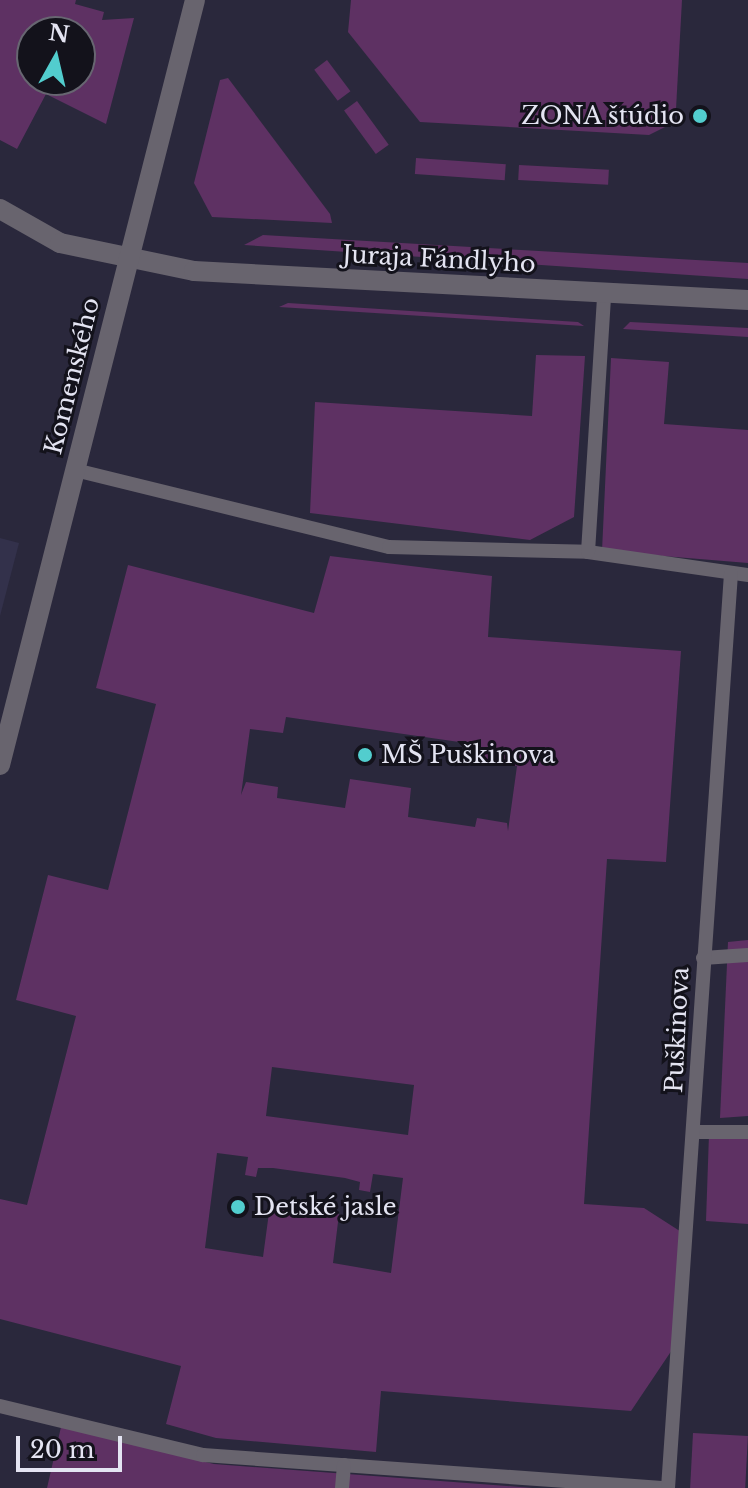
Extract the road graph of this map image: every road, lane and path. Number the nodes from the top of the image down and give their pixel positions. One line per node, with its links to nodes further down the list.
1 (195, 0): 3 (street, Komenského)
2 (0, 209): 3 (street, Juraja Fándlyho)
3 (128, 259): 4 (street, Juraja Fándlyho); 6 (street, Komenského)
4 (604, 295): 5 (street, Juraja Fándlyho); 7 (lane)
5 (748, 300)
6 (75, 470): 7 (lane); 10 (street, Komenského)
7 (588, 552): 8 (lane)
8 (731, 574): 9 (lane); 12 (lane, Puškinova)
9 (748, 575)
10 (0, 765)
11 (748, 955): 12 (lane)
12 (703, 958): 13 (lane, Puškinova)
13 (693, 1132): 14 (lane); 19 (lane, Puškinova)
14 (748, 1132)
15 (0, 1406): 16 (lane)
16 (344, 1465): 17 (lane); 18 (lane)
17 (342, 1488)
18 (662, 1488)
19 (668, 1488)

